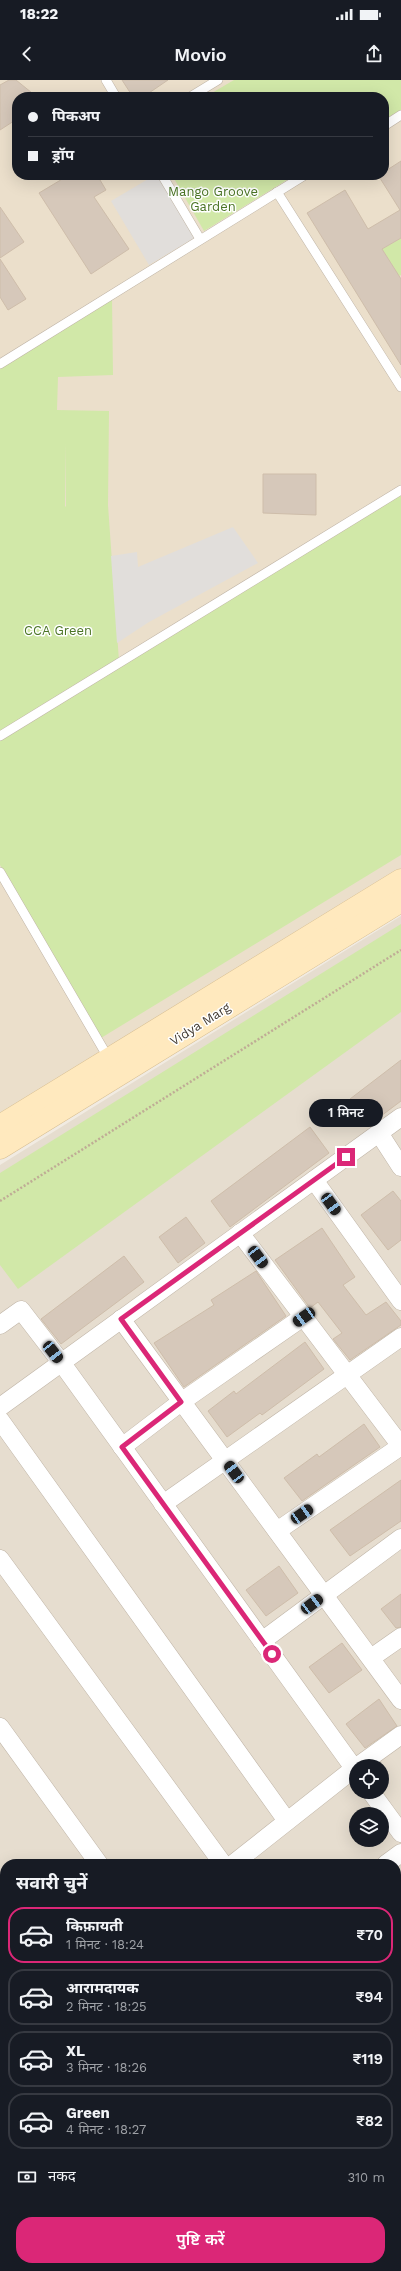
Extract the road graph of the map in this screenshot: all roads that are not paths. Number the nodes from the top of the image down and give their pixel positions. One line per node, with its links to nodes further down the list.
1 (106, 80): 3 (lane)
2 (213, 81): 4 (lane)
3 (113, 92)
4 (197, 92)
5 (401, 115): 6 (lane)
6 (389, 123)
7 (165, 180): 10 (lane)
8 (296, 180): 9 (lane)
9 (276, 192): 10 (lane); 12 (lane)
10 (200, 239): 11 (lane)
11 (0, 364)
12 (401, 387)
13 (401, 490): 14 (lane)
14 (0, 736)
15 (0, 872): 18 (lane)
16 (401, 880): 18 (main road, Vidya Marg)
17 (401, 901): 22 (main road, Vidya Marg)
18 (108, 1059): 20 (main road, Vidya Marg)
19 (401, 1117): 21 (street)
20 (0, 1126)
21 (379, 1133): 23 (street); 24 (street)
22 (0, 1148)
23 (401, 1167)
24 (314, 1180): 25 (street); 26 (street)
25 (240, 1233): 27 (street); 28 (street)
26 (401, 1300)
27 (304, 1317): 32 (street); 33 (street)
28 (121, 1319): 31 (street); 33 (street)
29 (0, 1325): 31 (street)
30 (401, 1337): 32 (street)
31 (61, 1362): 34 (street); 36 (street)
32 (347, 1375): 37 (street); 39 (street)
33 (181, 1402): 36 (street); 37 (street)
34 (0, 1406)
35 (0, 1420): 53 (street)
36 (122, 1447): 38 (street)
37 (225, 1461): 38 (street); 39 (street)
38 (163, 1504): 44 (street)
39 (277, 1531): 42 (street)
40 (401, 1538): 42 (street)
41 (0, 1559): 57 (street)
42 (325, 1594): 44 (street); 45 (street)
43 (401, 1637): 45 (street)
44 (262, 1641): 49 (street)
45 (371, 1658): 46 (street)
46 (401, 1700)
47 (0, 1727): 56 (street)
48 (401, 1735): 50 (street)
49 (349, 1759)
50 (368, 1759)
51 (349, 1773): 53 (street)
52 (376, 1799): 54 (street)
53 (287, 1821): 58 (street)
54 (401, 1833)
55 (401, 1853): 59 (street)
56 (95, 1859)
57 (219, 1859)
58 (239, 1859)
59 (393, 1859)

